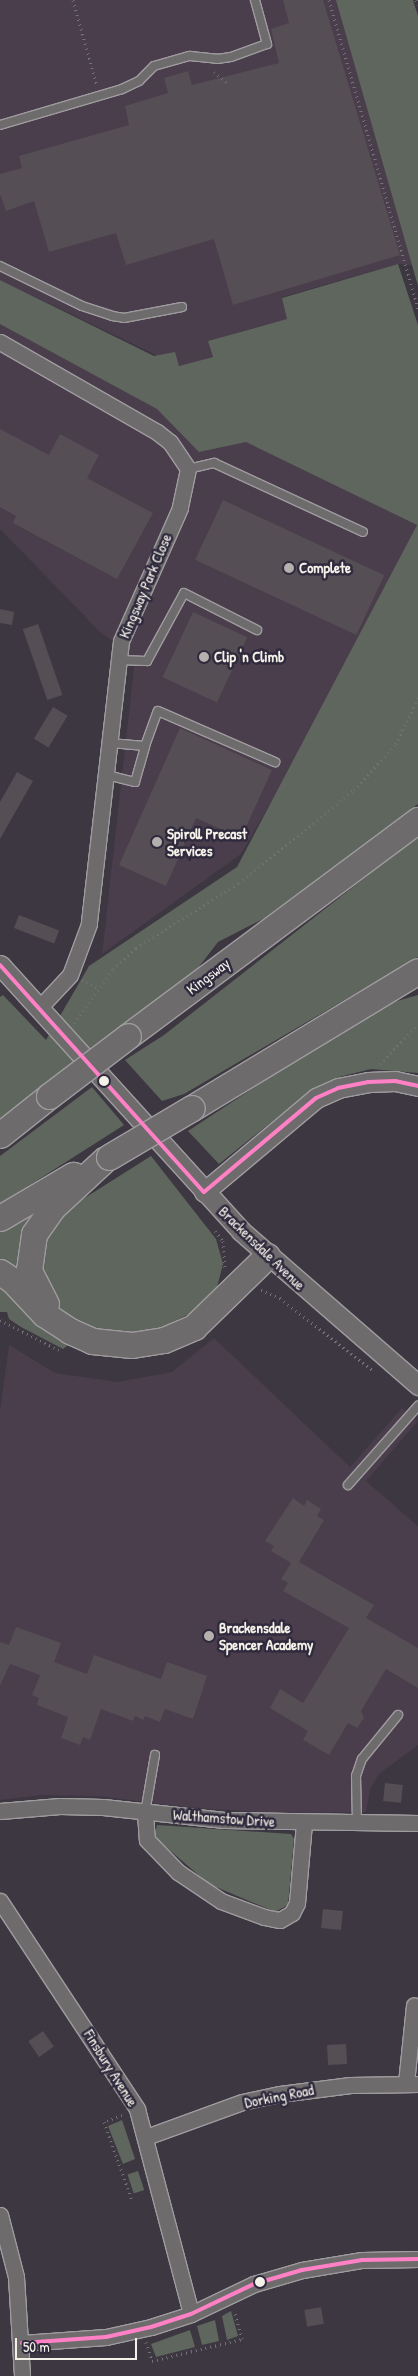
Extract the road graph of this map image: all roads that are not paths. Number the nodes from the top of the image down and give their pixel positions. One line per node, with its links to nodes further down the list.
1 (255, 0): 2 (lane)
2 (0, 126)
3 (0, 266): 4 (lane)
4 (182, 307)
5 (0, 342): 6 (street)
6 (188, 469): 7 (lane); 9 (street, Kingsway Park Close)
7 (363, 532)
8 (257, 630): 9 (lane)
9 (118, 660): 10 (street, Kingsway Park Close)
10 (110, 743): 11 (lane); 13 (street, Kingsway Park Close)
11 (145, 746): 12 (lane); 13 (lane)
12 (275, 762)
13 (107, 775): 17 (street, Kingsway Park Close)
14 (418, 820): 19 (highway, Kingsway, bridge)
15 (0, 965): 17 (street, Brackensdale Avenue)
16 (418, 971): 20 (highway, bridge)
17 (39, 1008): 21 (street, Brackensdale Avenue)
18 (418, 1086): 21 (street)
19 (0, 1135)
20 (106, 1159): 22 (highway); 25 (highway)
21 (204, 1192): 23 (street, Brackensdale Avenue)
22 (0, 1218)
23 (267, 1256): 25 (highway); 26 (street, Brackensdale Avenue)
24 (0, 1272): 25 (highway)
25 (55, 1320)
26 (418, 1385)
27 (418, 1406): 28 (lane)
28 (348, 1485)
29 (398, 1715): 34 (lane)
30 (155, 1755): 32 (lane)
31 (0, 1811): 32 (street, Walthamstow Drive)
32 (145, 1813): 33 (street, Walthamstow Drive); 33 (street)
33 (304, 1823): 34 (street, Walthamstow Drive)
34 (357, 1823): 35 (street, Walthamstow Drive)
35 (418, 1823)
36 (0, 1901): 39 (street, Finsbury Avenue)
37 (414, 2006): 38 (street)
38 (412, 2084): 39 (street, Dorking Road)
39 (146, 2138): 42 (street, Finsbury Avenue)
40 (0, 2215): 43 (street)
41 (418, 2259): 42 (street)
42 (190, 2314): 43 (street)
43 (22, 2343): 44 (street)
44 (22, 2376)

